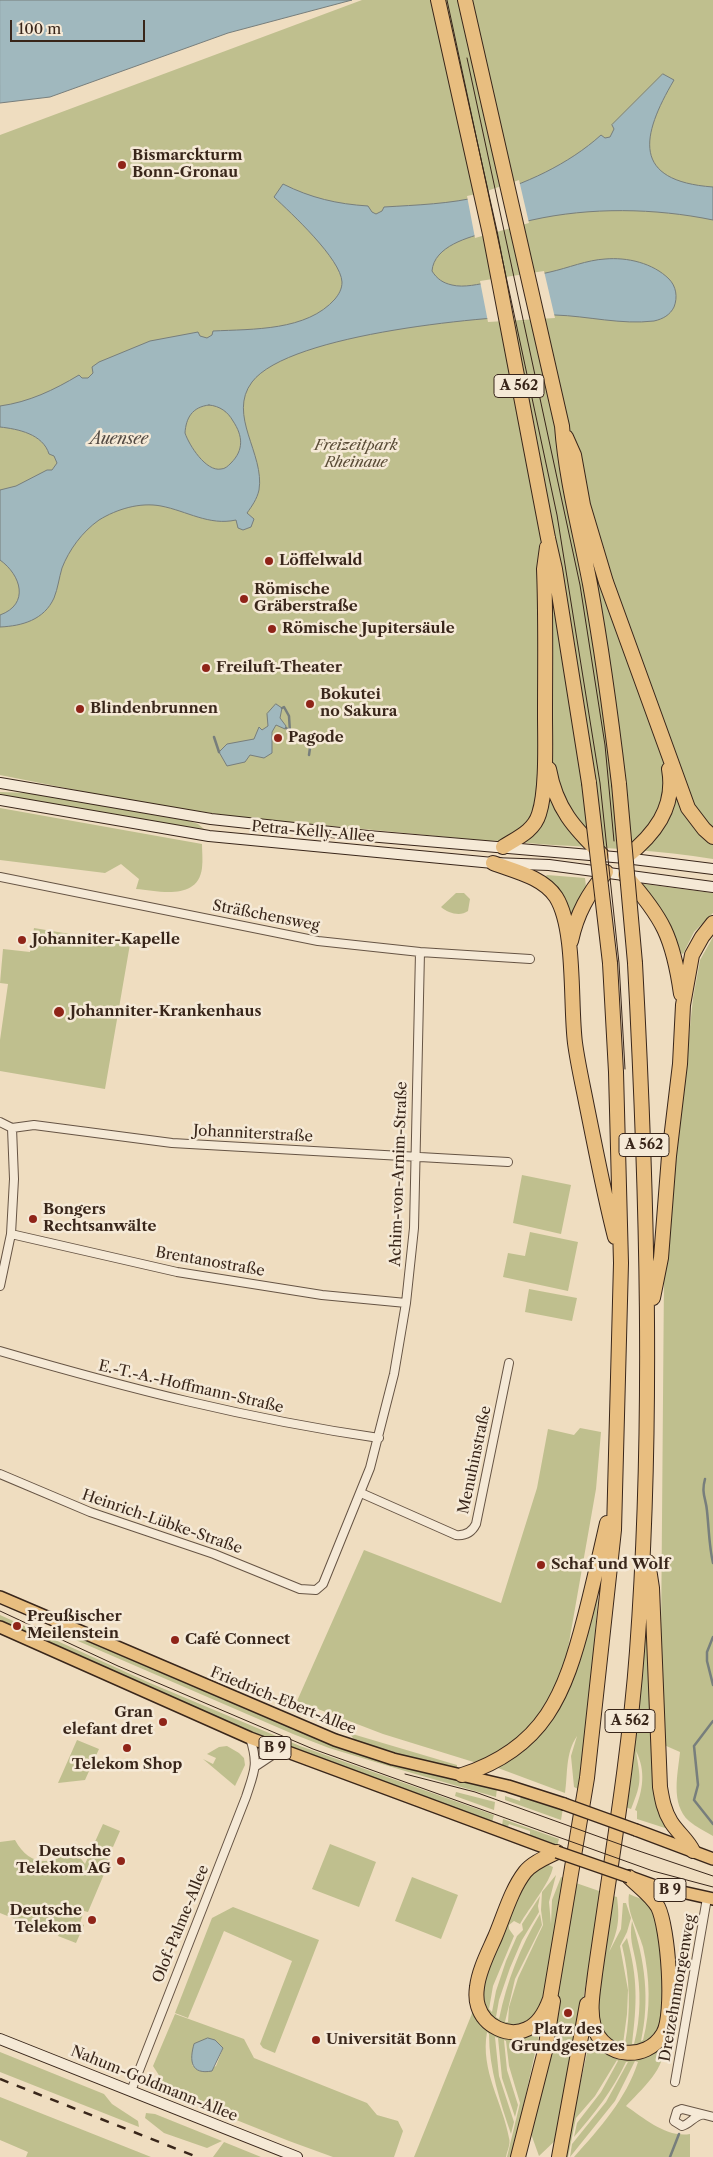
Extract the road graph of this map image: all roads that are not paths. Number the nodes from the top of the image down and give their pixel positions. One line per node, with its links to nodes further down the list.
1 (438, 0): 4 (highway, A 562)
2 (465, 0): 3 (highway, A 562)
3 (562, 426): 5 (highway); 30 (highway, A 562, bridge)
4 (548, 538): 6 (highway); 27 (highway, A 562, bridge)
5 (665, 741): 9 (highway); 13 (highway)
6 (545, 744): 10 (highway); 11 (highway)
7 (0, 783): 10 (main road, Petra-Kelly-Allee)
8 (0, 800): 12 (main road, Petra-Kelly-Allee)
9 (713, 837)
10 (503, 847): 11 (main road, Petra-Kelly-Allee)
11 (604, 856): 13 (main road, Petra-Kelly-Allee)
12 (493, 863): 13 (main road, Petra-Kelly-Allee); 18 (highway)
13 (618, 868): 14 (main road); 16 (main road); 18 (highway); 21 (highway)
14 (713, 869)
15 (0, 877): 19 (street, Sträßchensweg)
16 (713, 887)
17 (713, 922): 21 (highway)
18 (570, 947): 27 (highway)
19 (420, 952): 20 (street, Sträßchensweg); 24 (street, Achim-von-Arnim-Straße)
20 (530, 958)
21 (683, 1005): 30 (highway)
22 (0, 1122): 23 (street)
23 (12, 1128): 24 (street, Johanniterstraße); 26 (street)
24 (415, 1155): 25 (street, Johanniterstraße); 29 (street, Achim-von-Arnim-Straße)
25 (508, 1162)
26 (11, 1234): 28 (street); 29 (street, Brentanostraße)
27 (621, 1263): 35 (highway, A 562)
28 (0, 1286)
29 (406, 1303): 33 (street, Achim-von-Arnim-Straße)
30 (647, 1327): 37 (highway, A 562)
31 (0, 1351): 33 (street, E.-T.-A.-Hoffmann-Straße)
32 (509, 1363): 36 (street, Menuhinstraße)
33 (379, 1438): 36 (street, Achim-von-Arnim-Straße)
34 (0, 1474): 38 (street, Heinrich-Lübke-Straße)
35 (616, 1488): 44 (highway); 50 (highway, A 562)
36 (361, 1493): 38 (street, Achim-von-Arnim-Straße)
37 (644, 1528): 45 (highway); 51 (highway, A 562)
38 (316, 1590)
39 (0, 1597): 44 (main road, Friedrich-Ebert-Allee / B 9)
40 (0, 1627): 41 (main road, B 9)
41 (250, 1738): 42 (main road, B 9); 43 (street, Olof-Palme-Allee)
42 (280, 1750): 43 (street); 46 (main road, B 9)
43 (256, 1766): 54 (street, Olof-Palme-Allee)
44 (462, 1775): 45 (main road, Friedrich-Ebert-Allee / B 9, bridge)
45 (693, 1851): 47 (main road, B 9)
46 (557, 1852): 48 (main road, B 9, bridge); 50 (highway)
47 (713, 1859)
48 (629, 1877): 49 (main road, B 9); 51 (highway)
49 (710, 1898): 53 (street, Dreizehnmorgenweg)
50 (560, 1946): 58 (highway, A 562)
51 (595, 1974): 59 (highway, A 562)
52 (0, 2039): 54 (main road, Nahum-Goldmann-Allee)
53 (675, 2082)
54 (131, 2091): 57 (main road, Nahum-Goldmann-Allee)
55 (701, 2115): 56 (street)
56 (713, 2118)
57 (297, 2157)
58 (518, 2157)
59 (559, 2157)

